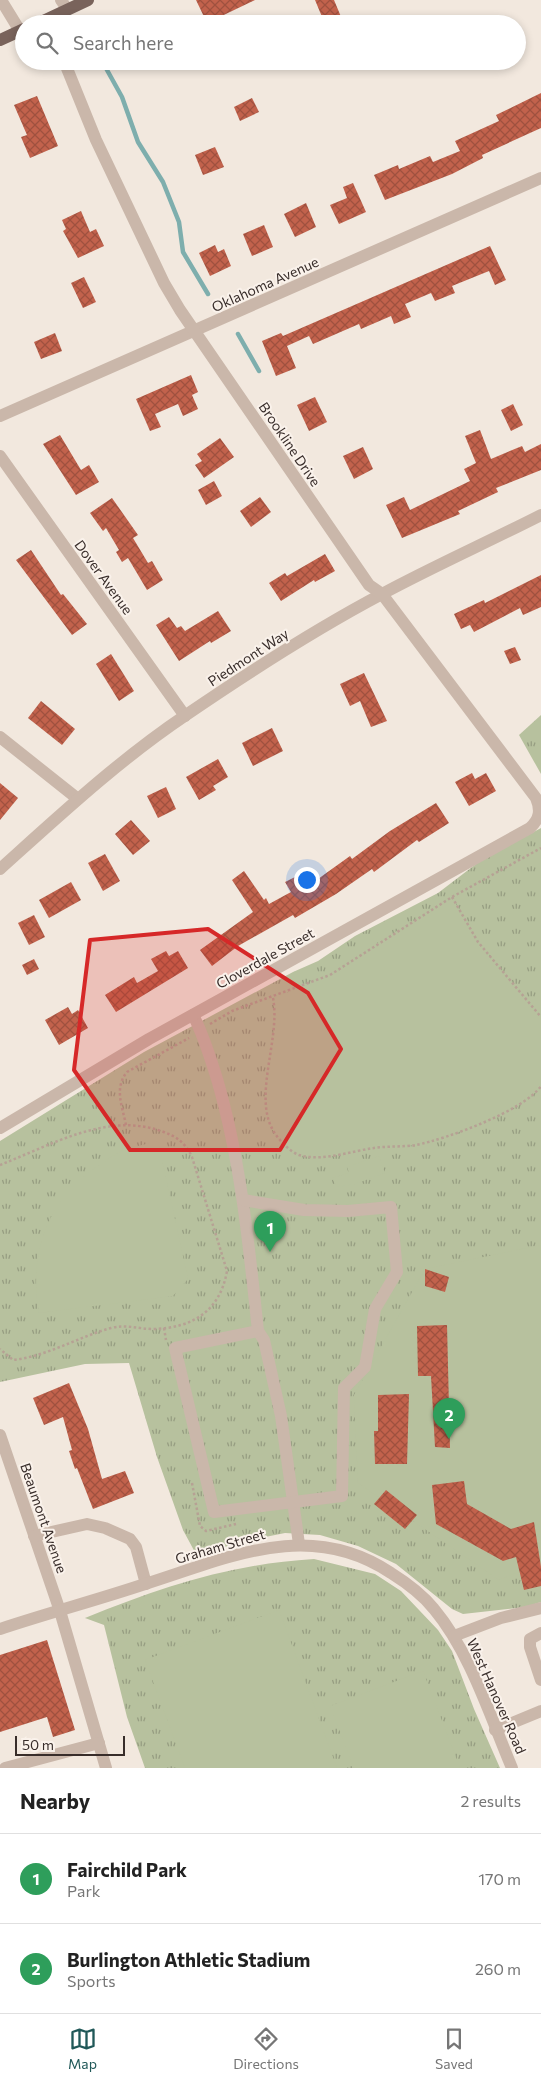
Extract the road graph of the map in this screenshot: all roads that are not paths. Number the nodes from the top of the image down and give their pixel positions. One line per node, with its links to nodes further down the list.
1 (1, 0): 4 (street)
2 (88, 0): 3 (main road)
3 (64, 5)
4 (15, 20)
5 (15, 33): 6 (main road)
6 (0, 40)
7 (68, 70): 9 (street, Brookline Drive)
8 (541, 178): 9 (street, Oklahoma Avenue)
9 (194, 332): 10 (street, Oklahoma Avenue); 13 (street, Brookline Drive)
10 (0, 416)
11 (0, 456): 14 (street, Dover Avenue)
12 (541, 516): 13 (street, Piedmont Way)
13 (382, 594): 14 (street, Piedmont Way); 17 (street, Brookline Drive)
14 (185, 716): 16 (street, Piedmont Way)
15 (0, 737): 16 (street)
16 (78, 799): 18 (street, Piedmont Way)
17 (540, 812): 19 (street, Cloverdale Street)
18 (0, 869)
19 (193, 1015): 20 (street, Cloverdale Street); 21 (street)
20 (0, 1128)
21 (243, 1200): 22 (street); 24 (street)
22 (258, 1331): 24 (street); 24 (street)
23 (0, 1435): 25 (street, Beaumont Avenue)
24 (294, 1502): 26 (street)
25 (34, 1536): 27 (street); 29 (street, Beaumont Avenue)
26 (299, 1544): 27 (street, Graham Street); 32 (street, Graham Street)
27 (146, 1584): 29 (street, Graham Street)
28 (541, 1608): 32 (street)
29 (60, 1611): 30 (street, Graham Street); 36 (street, Beaumont Avenue)
30 (0, 1629)
31 (541, 1633): 33 (street)
32 (454, 1636): 35 (street, West Hanover Road)
33 (541, 1680)
34 (541, 1711): 35 (street)
35 (496, 1730): 39 (street, West Hanover Road)
36 (98, 1743): 37 (street); 38 (street, Beaumont Avenue)
37 (6, 1768)
38 (106, 1768)
39 (512, 1768)

